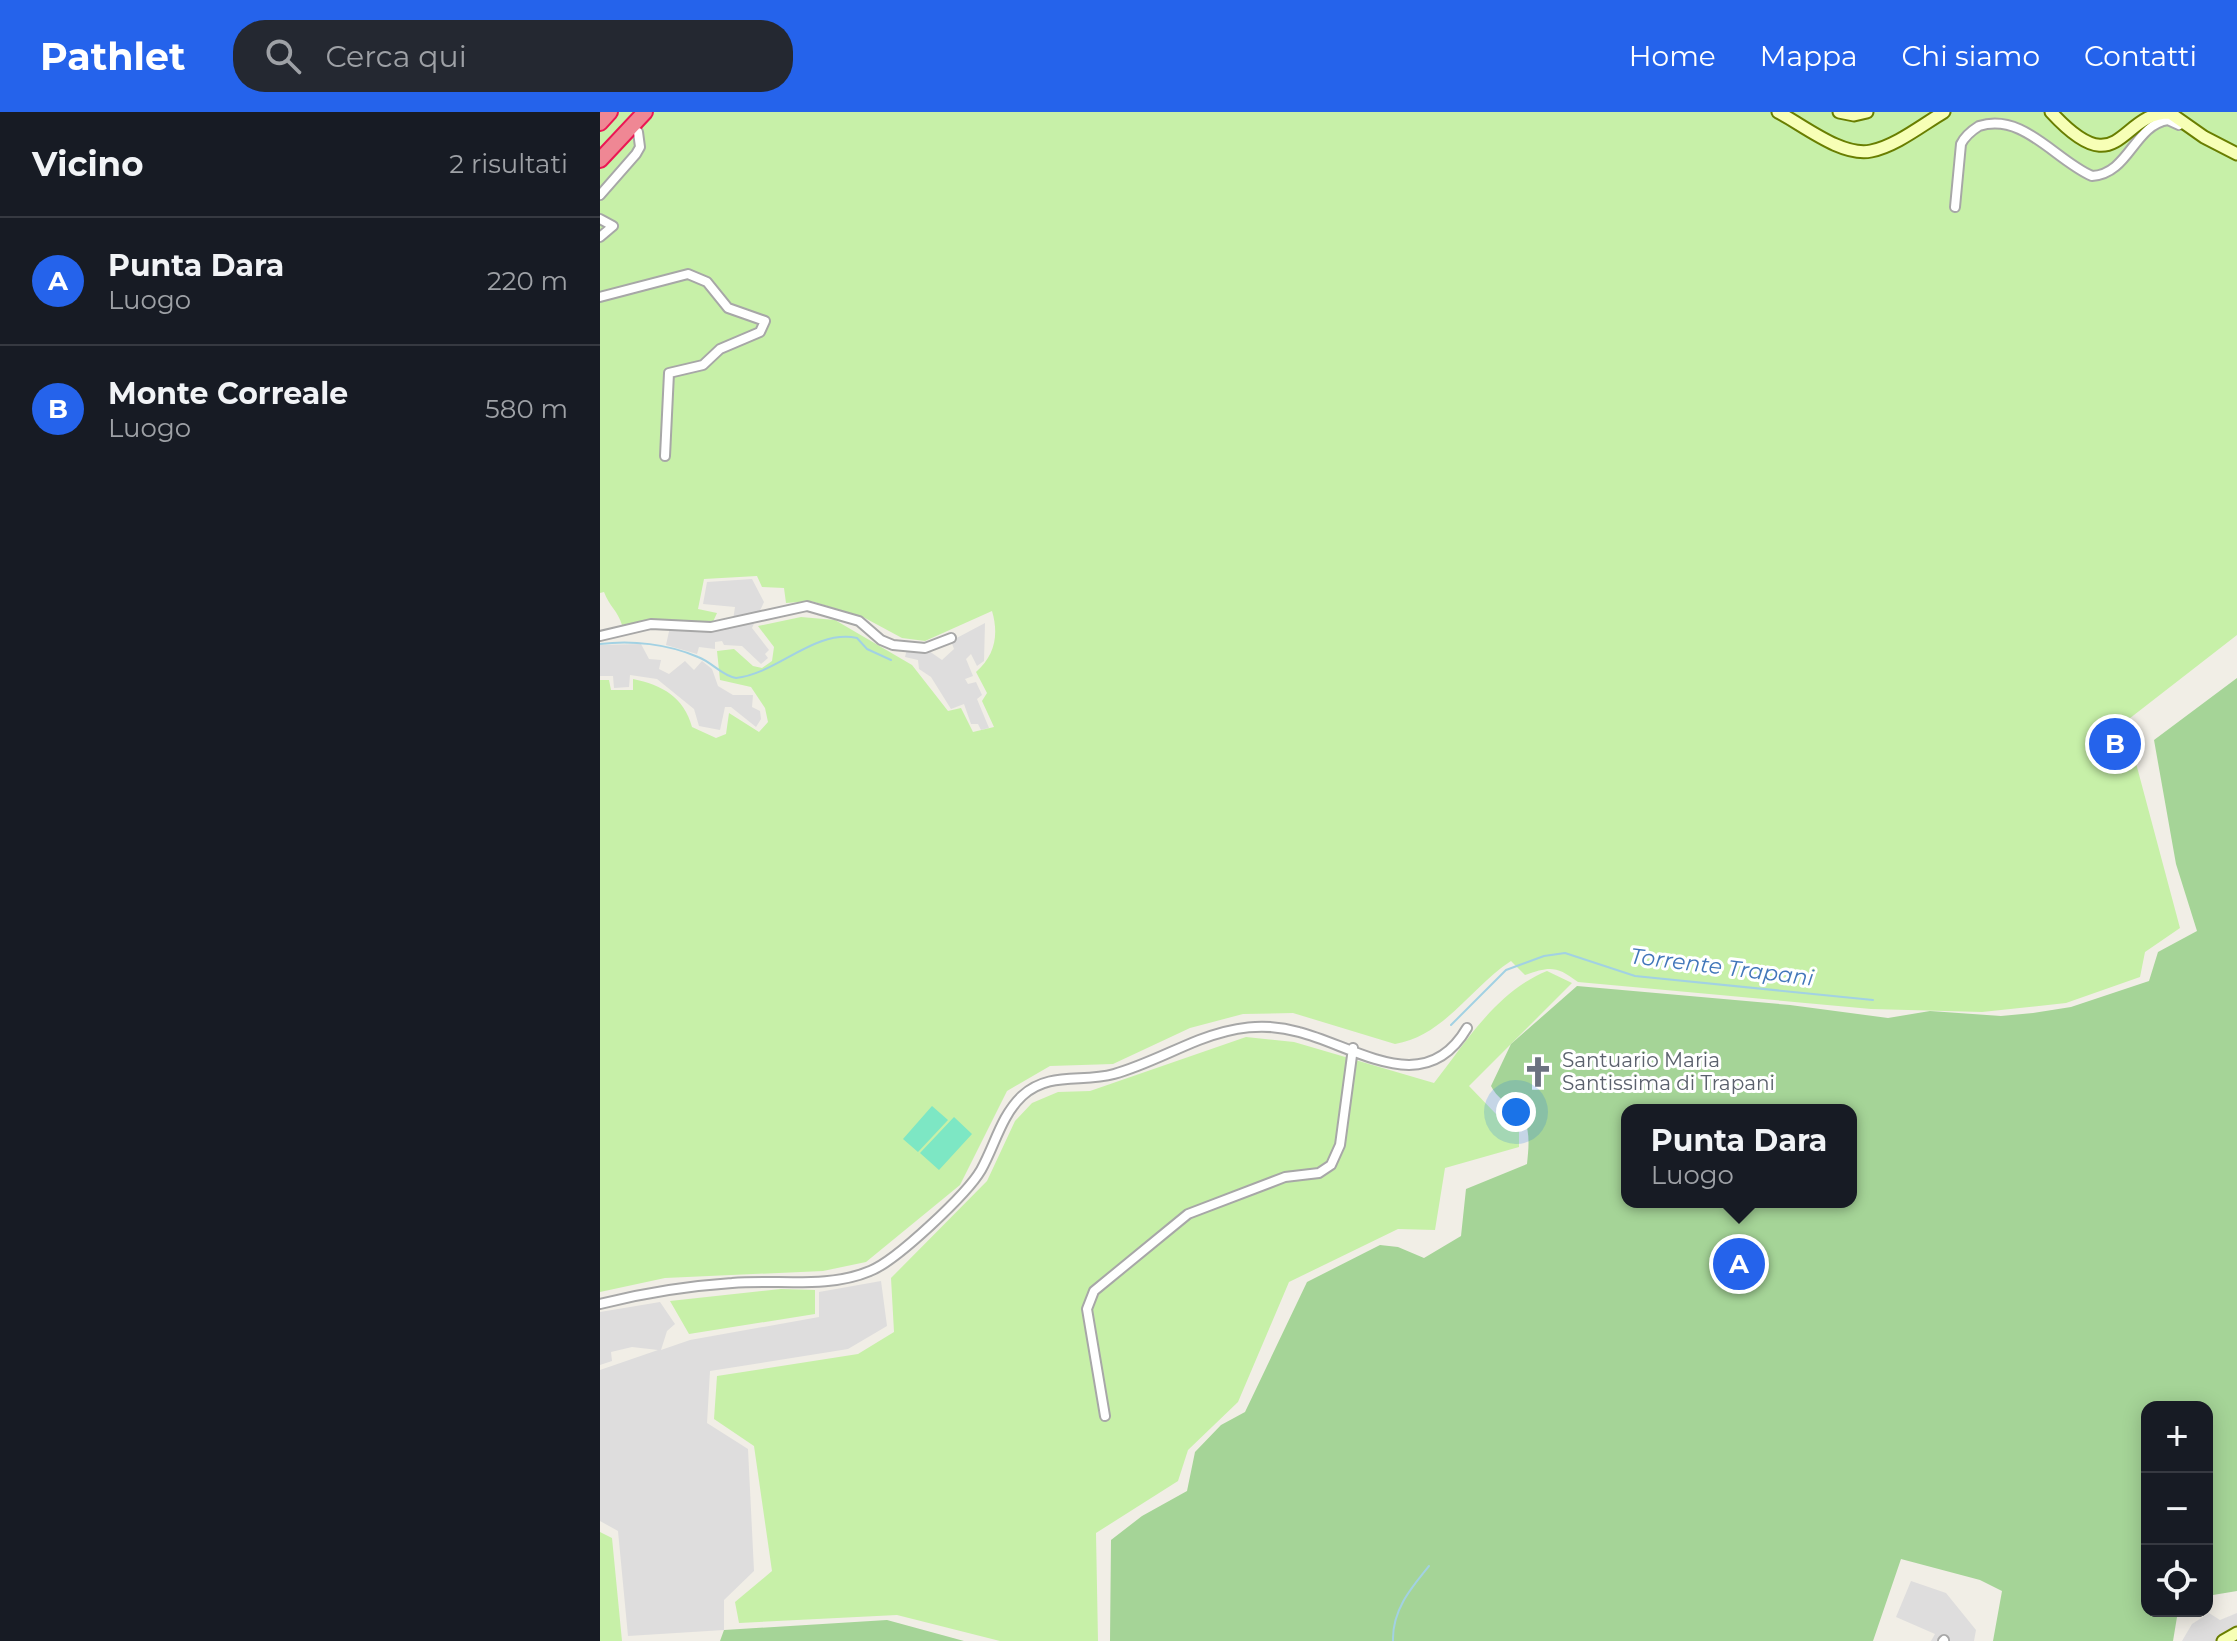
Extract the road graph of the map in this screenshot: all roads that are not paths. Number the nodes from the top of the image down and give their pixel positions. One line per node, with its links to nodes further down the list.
1 (610, 112): 8 (highway)
2 (1778, 112): 5 (main road)
3 (1839, 112): 4 (main road)
4 (1867, 112)
5 (1944, 112)
6 (2051, 112): 9 (main road)
7 (636, 113): 12 (highway)
8 (600, 123)
9 (2192, 128): 11 (main road); 14 (street)
10 (638, 132): 13 (street)
11 (2237, 154)
12 (603, 158)
13 (600, 195)
14 (1955, 207)
15 (600, 219): 16 (street)
16 (600, 237)
17 (600, 297): 18 (street)
18 (665, 456)
19 (600, 636): 20 (street)
20 (951, 638)
21 (1467, 1028): 22 (street)
22 (1352, 1049): 23 (street); 24 (street)
23 (600, 1302)
24 (1105, 1416)
25 (2237, 1633): 26 (main road)
26 (2223, 1641)

